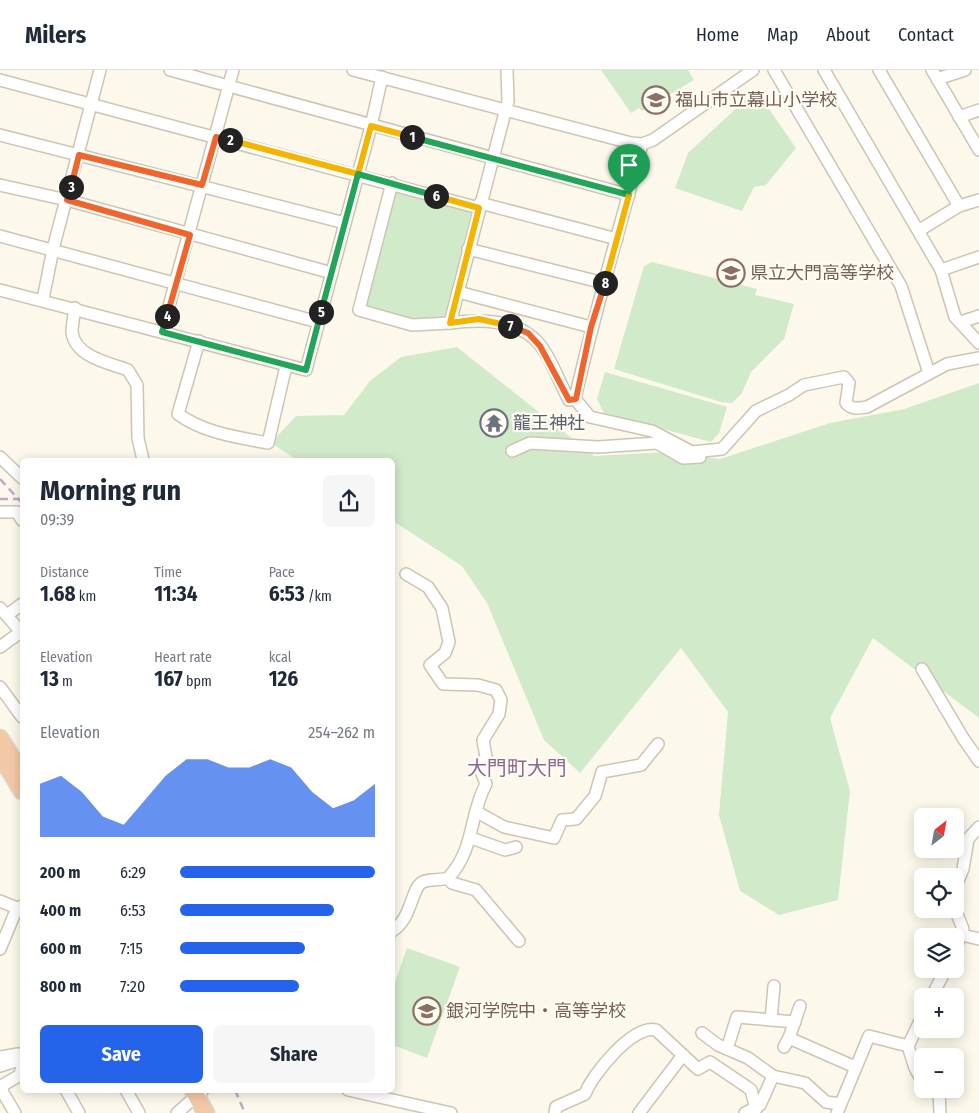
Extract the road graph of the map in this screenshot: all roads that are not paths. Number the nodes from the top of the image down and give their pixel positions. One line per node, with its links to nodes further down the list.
1 (100, 70): 15 (street)
2 (170, 70): 14 (street)
3 (233, 70): 14 (street)
4 (353, 70): 12 (street)
5 (508, 70): 16 (street)
6 (753, 70): 22 (street)
7 (774, 70): 61 (street)
8 (824, 70): 36 (street)
9 (878, 70): 34 (street)
10 (965, 70): 11 (street)
11 (934, 74): 18 (street)
12 (382, 77): 16 (street); 19 (street)
13 (0, 80): 15 (street)
14 (228, 86): 19 (street); 21 (street)
15 (91, 103): 21 (street); 24 (street)
16 (506, 110): 22 (street); 25 (street)
17 (979, 110): 18 (street)
18 (959, 117): 23 (street)
19 (371, 126): 25 (street); 26 (street)
20 (0, 135): 24 (street)
21 (216, 137): 26 (street); 29 (street)
22 (642, 144): 30 (street)
23 (979, 150)
24 (79, 155): 29 (street); 31 (street)
25 (492, 158): 30 (street); 33 (street)
26 (358, 174): 27 (street); 35 (street)
27 (392, 183): 33 (street); 54 (street)
28 (0, 185): 31 (street)
29 (202, 185): 35 (street); 37 (street)
30 (629, 195): 39 (street)
31 (67, 200): 37 (street); 40 (street)
32 (979, 200): 34 (street)
33 (480, 205): 39 (street); 41 (street)
34 (958, 206): 36 (street)
35 (345, 224): 44 (street)
36 (917, 228): 43 (street)
37 (190, 235): 44 (street); 46 (street)
38 (0, 236): 40 (street)
39 (618, 239): 45 (street)
40 (53, 249): 46 (street); 49 (street)
41 (468, 249): 45 (street); 48 (street)
42 (979, 257): 43 (street)
43 (941, 270): 53 (street)
44 (332, 273): 52 (street)
45 (604, 284): 55 (street)
46 (176, 285): 52 (street); 56 (street)
47 (0, 290): 49 (street)
48 (458, 292): 54 (street); 55 (street)
49 (43, 299): 50 (street)
50 (75, 308): 56 (street); 66 (street)
51 (979, 316): 53 (street)
52 (318, 322): 60 (street)
53 (960, 322): 58 (street)
54 (450, 323): 62 (street)
55 (591, 327): 62 (street)
56 (162, 332): 57 (street)
57 (198, 341): 60 (street); 60 (street)
58 (979, 343)
59 (979, 358): 61 (street)
60 (286, 366)
61 (928, 374): 63 (street)
62 (576, 399): 63 (street)
63 (717, 450): 64 (street)
64 (512, 451)
65 (0, 457): 67 (street)
66 (143, 458)
67 (20, 476)
68 (0, 512): 69 (street)
69 (20, 517)
70 (406, 574): 84 (street)
71 (20, 605): 72 (street)
72 (3, 612): 73 (street)
73 (20, 630)
74 (20, 633): 75 (street)
75 (0, 647)
76 (922, 669): 81 (street)
77 (0, 687): 78 (street)
78 (20, 714)
79 (0, 738): 82 (highway)
80 (658, 744): 84 (street)
81 (979, 761)
82 (12, 766): 83 (highway)
83 (20, 786)
84 (477, 812): 86 (street)
85 (979, 826): 88 (street)
86 (471, 838): 87 (street); 89 (street)
87 (516, 847)
88 (963, 868)
89 (448, 878): 93 (street); 96 (street)
90 (0, 901): 91 (street)
91 (20, 907)
92 (20, 909): 97 (street)
93 (395, 928)
94 (964, 935): 95 (street)
95 (979, 939)
96 (519, 941)
97 (0, 949)
98 (774, 986): 100 (street)
99 (800, 1006): 101 (street)
100 (771, 1020): 101 (street); 105 (street)
101 (795, 1022): 113 (street)
102 (702, 1033): 105 (street)
103 (914, 1033): 104 (street)
104 (908, 1046): 111 (street); 113 (street)
105 (723, 1047): 110 (street); 115 (street)
106 (20, 1053): 108 (street)
107 (683, 1055): 110 (street); 133 (street); 134 (street)
108 (0, 1057)
109 (20, 1059): 112 (street)
110 (710, 1062): 124 (street)
111 (914, 1065)
112 (0, 1066)
113 (855, 1067): 125 (street)
114 (20, 1074): 116 (street)
115 (773, 1076): 124 (street); 125 (street)
116 (2, 1086): 126 (street)
117 (68, 1093): 127 (street)
118 (128, 1093): 128 (street)
119 (197, 1093): 129 (street)
120 (200, 1093): 130 (highway)
121 (201, 1093): 131 (highway)
122 (380, 1093): 132 (street)
123 (939, 1098): 136 (street)
124 (756, 1109): 135 (street)
125 (838, 1109)
126 (14, 1113)
127 (79, 1113)
128 (139, 1113)
129 (177, 1113)
130 (206, 1113)
131 (217, 1113)
132 (451, 1113)
133 (555, 1113)
134 (639, 1113)
135 (744, 1113)
136 (940, 1113)

